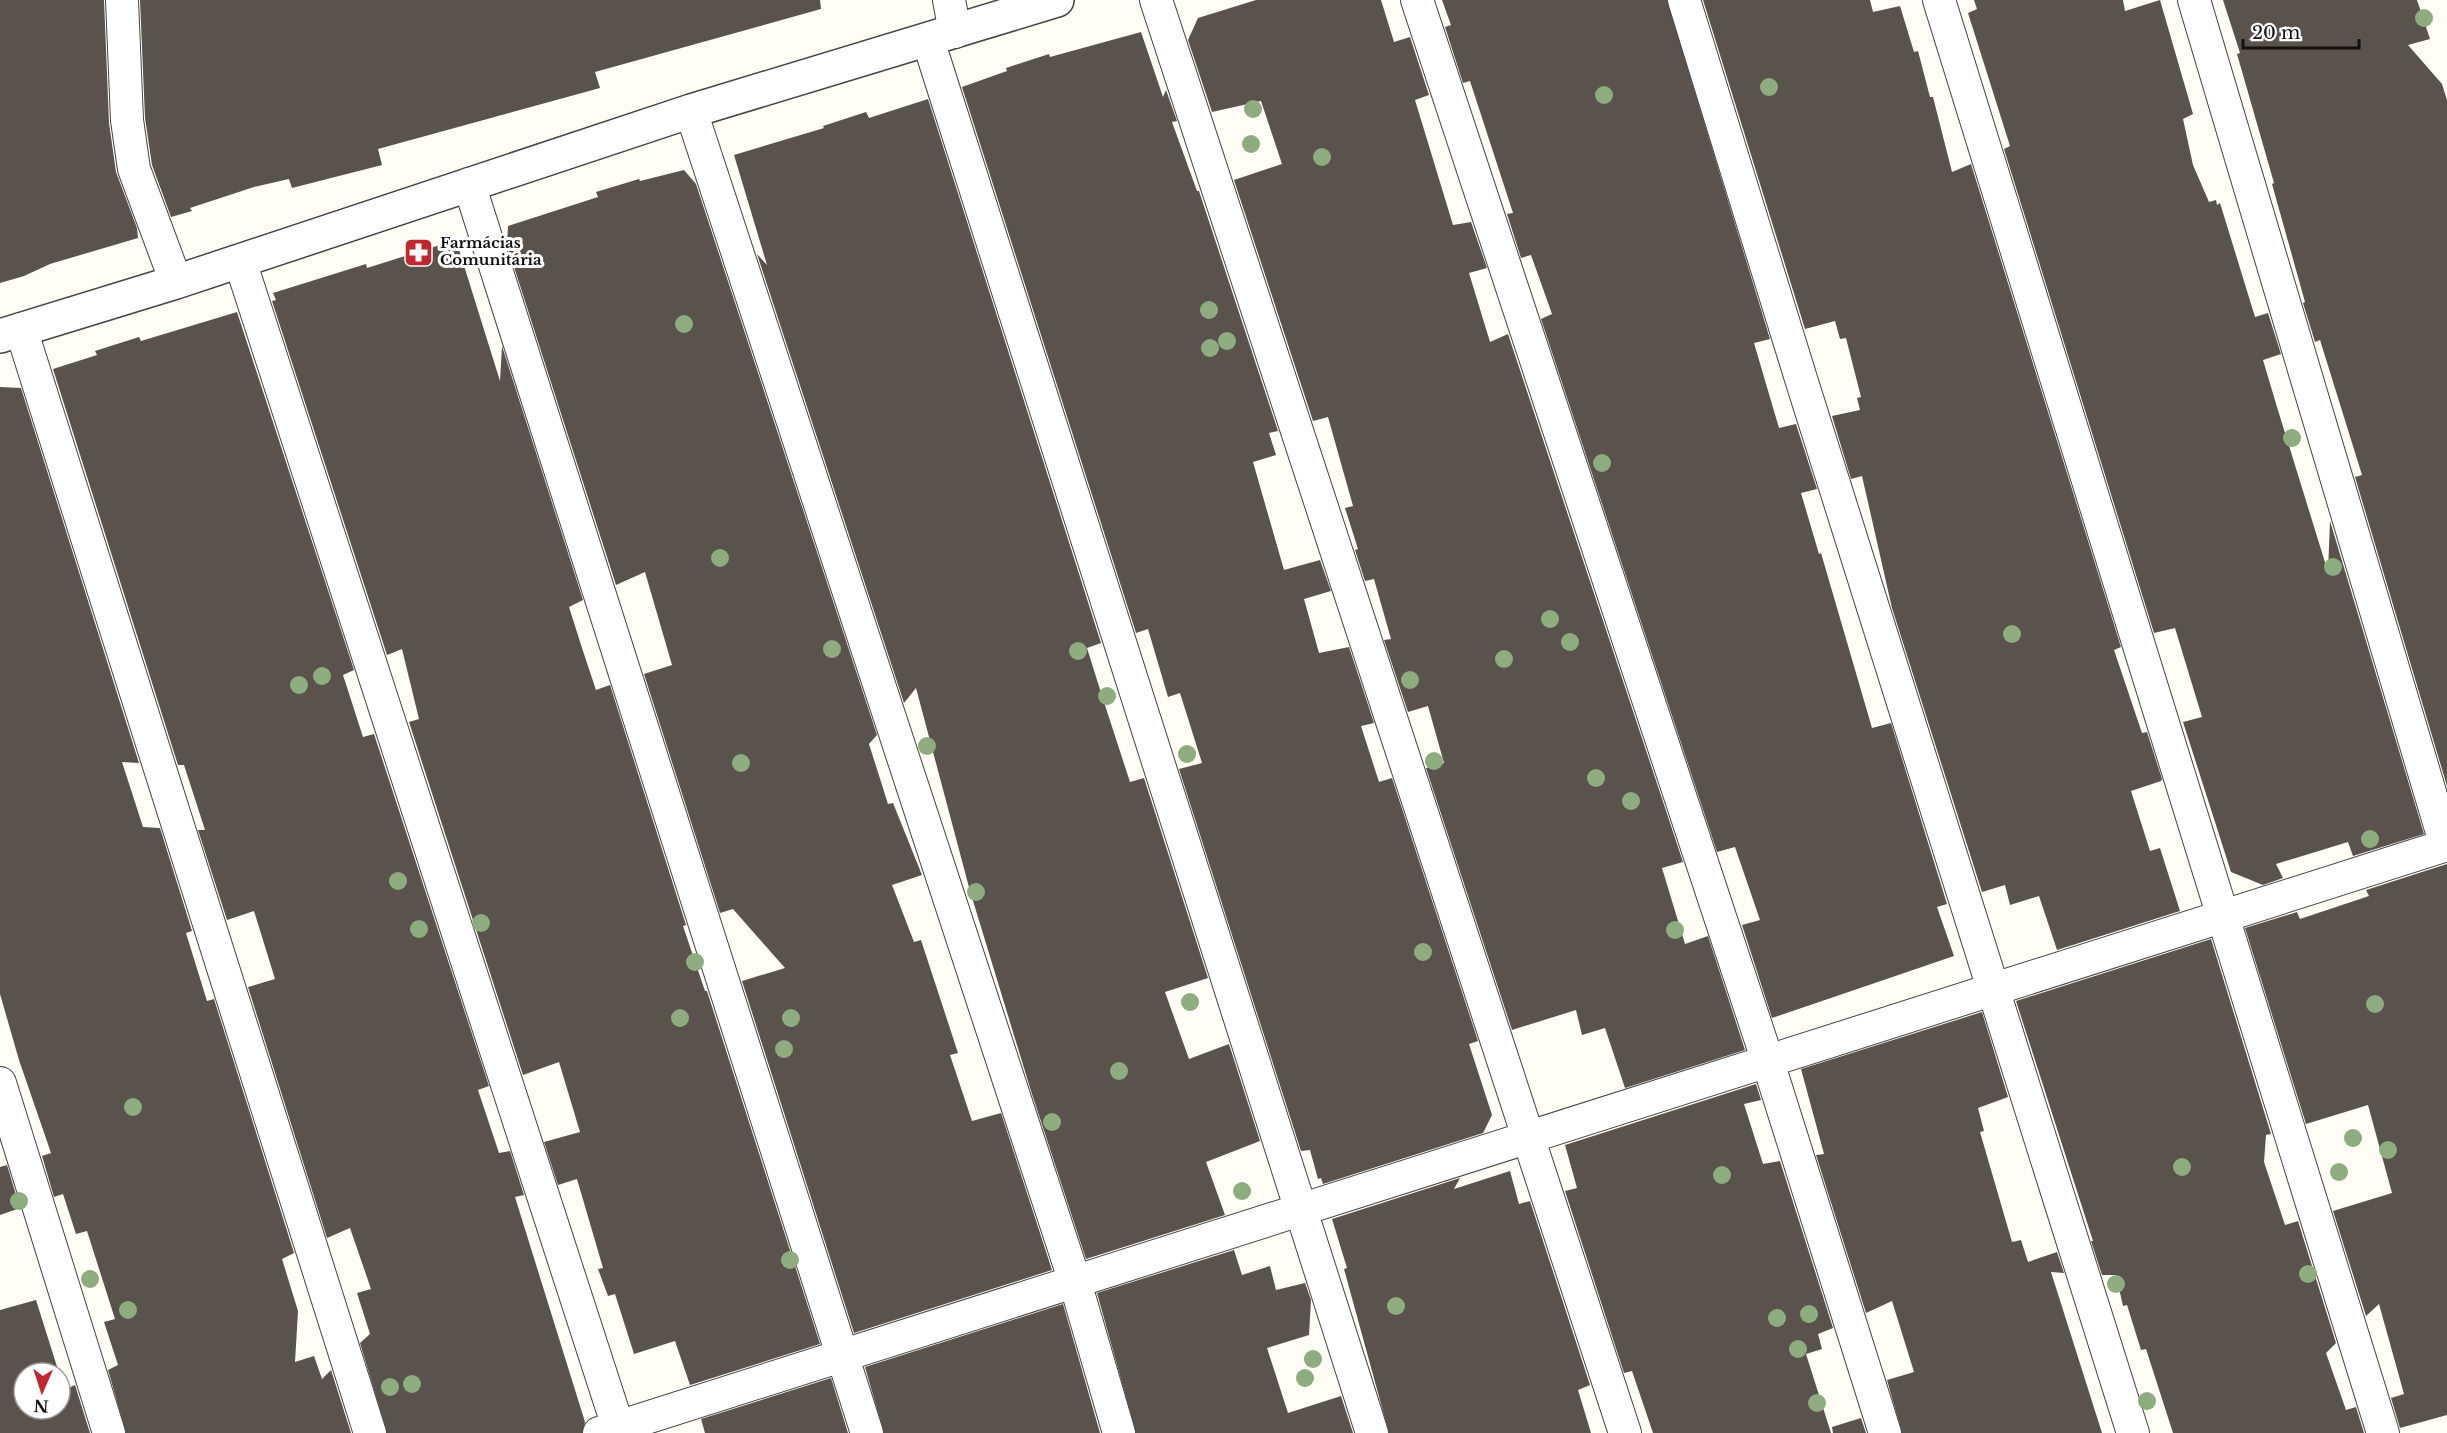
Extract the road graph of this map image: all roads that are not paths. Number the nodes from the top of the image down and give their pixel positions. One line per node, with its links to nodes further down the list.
1 (122, 0): 13 (street)
2 (949, 0): 9 (street)
3 (1057, 0): 9 (street)
4 (1156, 0): 20 (street)
5 (1417, 0): 18 (street)
6 (1684, 0): 17 (street)
7 (1939, 0): 16 (street)
8 (2194, 0): 15 (street)
9 (942, 36): 10 (street); 21 (street)
10 (691, 111): 11 (street); 22 (street)
11 (469, 184): 12 (street); 23 (street)
12 (240, 261): 13 (street); 24 (street)
13 (176, 282): 14 (street)
14 (10, 333): 26 (street)
15 (2446, 846): 16 (street)
16 (2222, 917): 17 (street); 33 (street)
17 (1995, 990): 18 (street); 32 (street)
18 (1768, 1062): 20 (street); 31 (street)
19 (0, 1083): 25 (street)
20 (1529, 1138): 21 (street); 30 (street)
21 (1300, 1210): 22 (street); 29 (street)
22 (1075, 1282): 23 (street); 28 (street)
23 (843, 1356): 24 (street); 27 (street)
24 (612, 1431)
25 (109, 1433)
26 (370, 1433)
27 (867, 1433)
28 (1119, 1433)
29 (1372, 1433)
30 (1625, 1433)
31 (1885, 1433)
32 (2133, 1433)
33 (2383, 1433)

